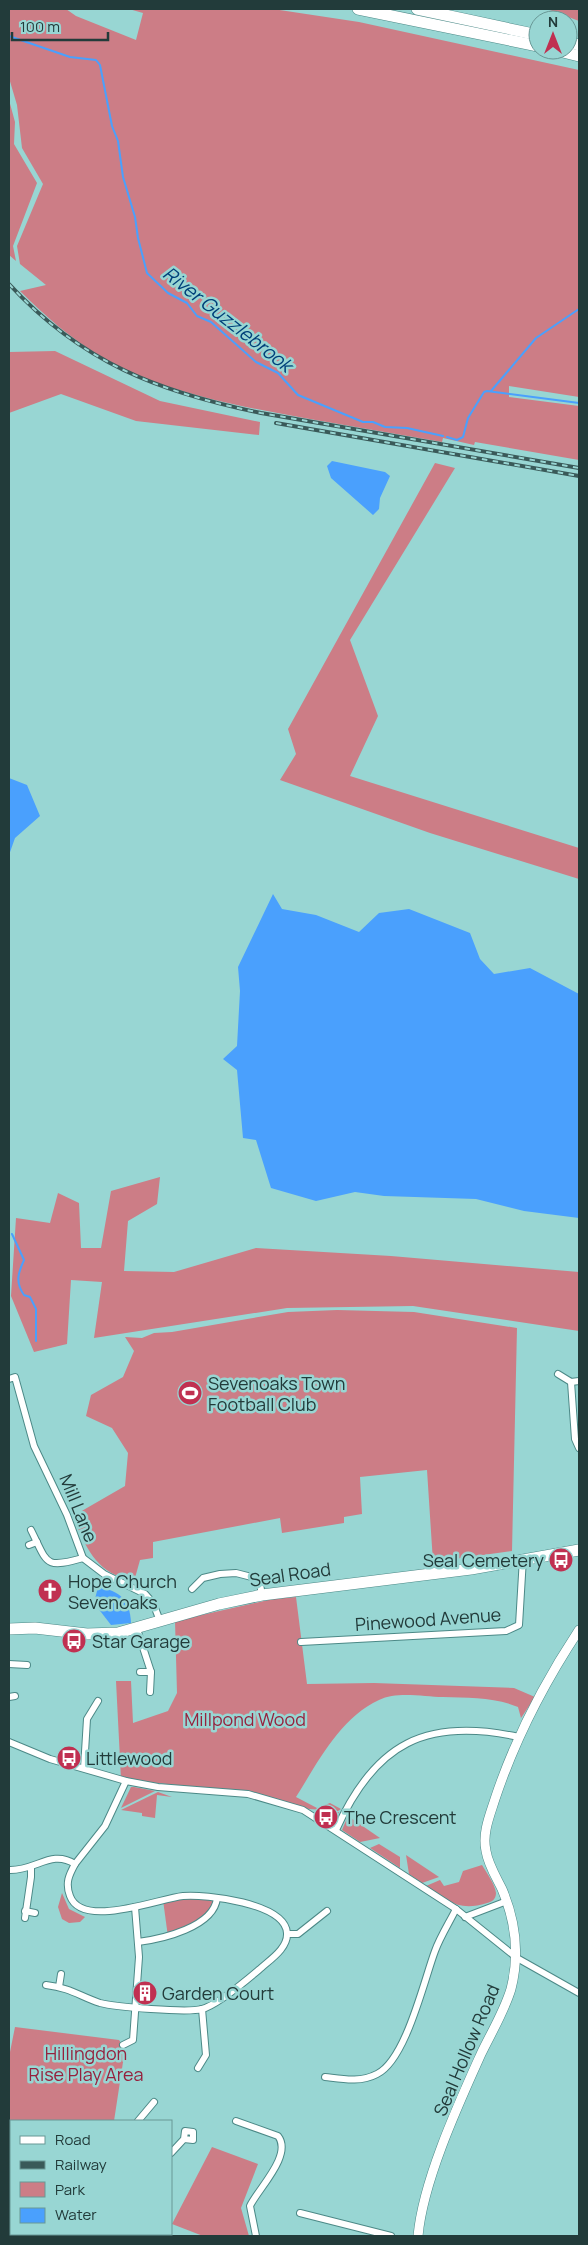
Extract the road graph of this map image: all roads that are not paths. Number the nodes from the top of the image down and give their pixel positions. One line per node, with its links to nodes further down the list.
1 (358, 9): 4 (highway)
2 (417, 9): 3 (highway)
3 (528, 33)
4 (528, 44)
5 (558, 1374): 8 (street)
6 (9, 1379): 14 (street, Mill Lane)
7 (579, 1381): 8 (street)
8 (571, 1382): 9 (street)
9 (579, 1448)
10 (31, 1530): 11 (street)
11 (37, 1542): 12 (street); 14 (street)
12 (29, 1546)
13 (579, 1550): 15 (highway, Seal Road)
14 (83, 1558): 18 (street, Mill Lane)
15 (523, 1558): 17 (highway, Seal Road); 22 (street, Pinewood Avenue)
16 (192, 1589): 17 (street)
17 (262, 1595): 18 (highway, Seal Road)
18 (160, 1621): 20 (highway, Seal Road)
19 (9, 1629): 20 (highway, Seal Road)
20 (137, 1629): 26 (street)
21 (579, 1630): 29 (main road, Seal Hollow Road)
22 (302, 1642)
23 (24, 1663): 24 (street)
24 (9, 1664)
25 (140, 1672): 26 (street)
26 (150, 1672): 27 (street)
27 (150, 1692)
28 (98, 1701): 31 (street)
29 (519, 1737): 33 (street); 38 (main road, Seal Hollow Road)
30 (9, 1742): 31 (street)
31 (84, 1768): 32 (street)
32 (126, 1781): 33 (street); 34 (street)
33 (336, 1830): 40 (street)
34 (75, 1864): 35 (street); 39 (street)
35 (30, 1868): 36 (street); 42 (street)
36 (9, 1870)
37 (217, 1898): 39 (street); 44 (street); 45 (street)
38 (507, 1901): 43 (street); 46 (main road, Seal Hollow Road)
39 (135, 1907): 45 (street)
40 (456, 1909): 43 (street); 55 (street)
41 (327, 1911): 44 (street)
42 (35, 1913)
43 (465, 1917): 46 (street)
44 (287, 1934): 52 (street)
45 (138, 1942): 51 (street)
46 (517, 1958): 50 (street); 66 (main road, Seal Hollow Road)
47 (61, 1974): 49 (street)
48 (46, 1985): 49 (street)
49 (59, 1987): 51 (street)
50 (579, 1993)
51 (134, 2006): 52 (street); 53 (street)
52 (202, 2009): 54 (street)
53 (123, 2045)
54 (198, 2068)
55 (325, 2077)
56 (154, 2102): 58 (street)
57 (249, 2116): 60 (street)
58 (139, 2120)
59 (236, 2121): 60 (street)
60 (246, 2124): 64 (street)
61 (184, 2139): 62 (street)
62 (172, 2152)
63 (300, 2213): 65 (street)
64 (256, 2236)
65 (392, 2236)
66 (418, 2236)

